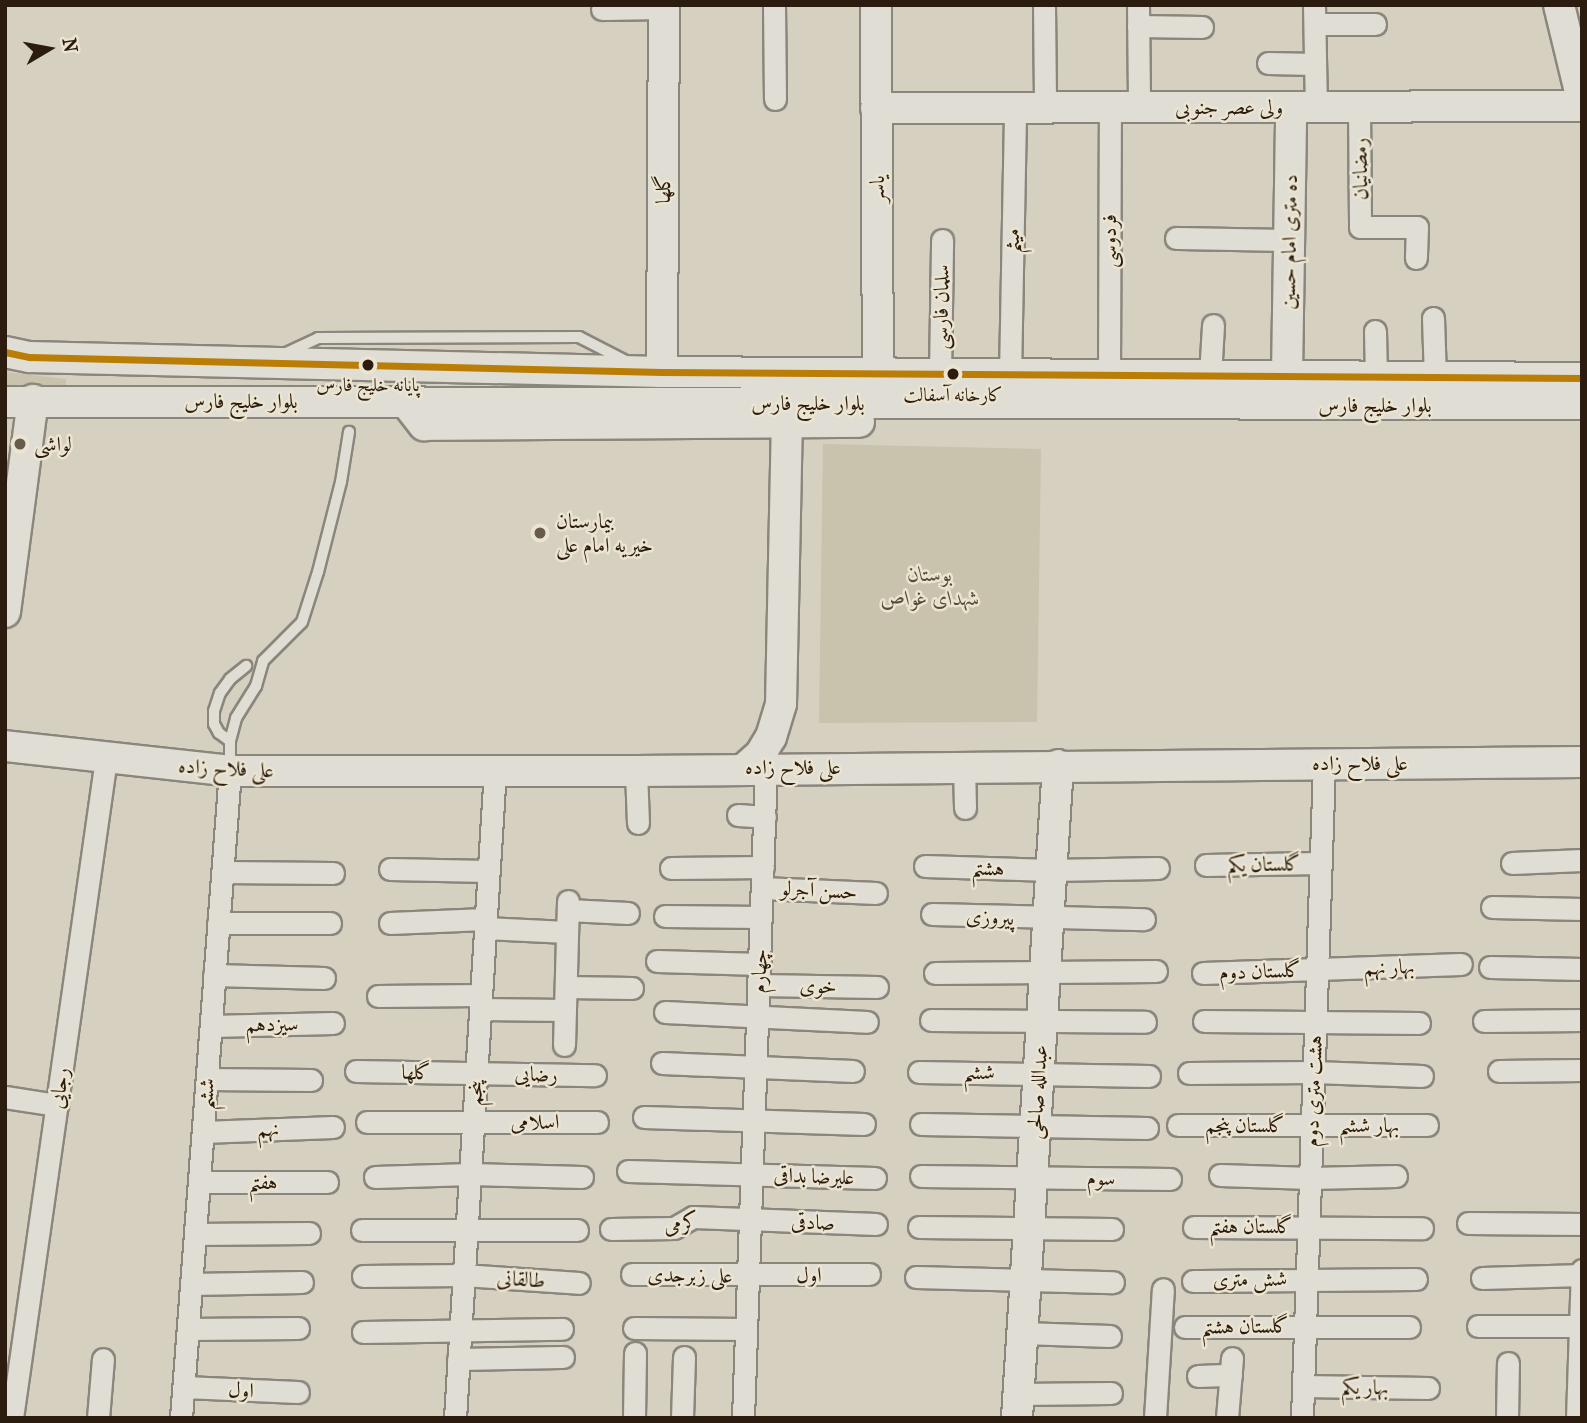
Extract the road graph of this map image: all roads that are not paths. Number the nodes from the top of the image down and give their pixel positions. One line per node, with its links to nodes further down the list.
1 (774, 5): 13 (street)
2 (876, 5): 18 (street, یاسر)
3 (1044, 5): 20 (street)
4 (1559, 5): 14 (street)
5 (664, 7): 6 (street); 30 (street, گلها)
6 (602, 9)
7 (1314, 15): 9 (street); 12 (street)
8 (1138, 16): 10 (street); 21 (street, فردوسی)
9 (1375, 24)
10 (1202, 27)
11 (1268, 63): 12 (street)
12 (1315, 64): 16 (street)
13 (775, 99)
14 (1582, 100)
15 (1582, 106): 17 (street, ولی عصر جنوبی)
16 (1303, 107): 17 (street, ولی عصر جنوبی); 21 (street, ولی عصر جنوبی); 24 (street, ده متری امام حسین)
17 (1359, 107): 25 (street, رمضانیان)
18 (876, 108): 19 (street, ولی عصر جنوبی); 31 (street, یاسر)
19 (1015, 108): 20 (street, ولی عصر جنوبی); 33 (street, میثم)
20 (1045, 108): 21 (street, ولی عصر جنوبی)
21 (1125, 108): 34 (street, فردوسی)
22 (1176, 238): 24 (street)
23 (942, 240): 32 (street, سلمان فارسی)
24 (1289, 240): 38 (street, ده متری امام حسین)
25 (1416, 258)
26 (1433, 318): 37 (street)
27 (1213, 325): 35 (street)
28 (1375, 331): 36 (street)
29 (17, 355): 30 (street, بلوار خلیج فارس)
30 (654, 372): 31 (street, بلوار خلیج فارس)
31 (878, 374): 32 (street, بلوار خلیج فارس)
32 (940, 374): 33 (street, بلوار خلیج فارس)
33 (1010, 374): 34 (street, بلوار خلیج فارس)
34 (1109, 375): 35 (street, بلوار خلیج فارس)
35 (1210, 376): 38 (street, بلوار خلیج فارس)
36 (1376, 377): 37 (street, بلوار خلیج فارس); 38 (street, بلوار خلیج فارس)
37 (1434, 377): 39 (street, بلوار خلیج فارس)
38 (1289, 391): 39 (street, بلوار خلیج فارس); 41 (street, بلوار خلیج فارس); 42 (street)
39 (1580, 398)
40 (19, 401): 41 (street, بلوار خلیج فارس); 44 (street)
41 (405, 401): 42 (street)
42 (787, 424): 46 (street)
43 (349, 432): 47 (lane)
44 (5, 612)
45 (246, 666): 47 (lane)
46 (781, 704): 54 (street); 55 (street)
47 (230, 741): 57 (lane)
48 (5, 746): 49 (street, علی فلاح زاده)
49 (106, 758): 57 (street, علی فلاح زاده); 139 (street, رجایی)
50 (1582, 762): 51 (street, علی فلاح زاده)
51 (1324, 764): 52 (street, علی فلاح زاده); 64 (street, هشت متری دوم)
52 (1058, 765): 53 (street, علی فلاح زاده); 71 (street, عبدالله صالحی)
53 (964, 766): 55 (street, علی فلاح زاده); 59 (street)
54 (756, 767): 55 (street, علی فلاح زاده); 58 (street, علی فلاح زاده); 61 (street, چهارم)
55 (832, 767)
56 (495, 769): 57 (street, علی فلاح زاده); 58 (street, علی فلاح زاده); 72 (street, پنجم)
57 (230, 771): 73 (street, ششم)
58 (636, 771): 62 (street)
59 (965, 808)
60 (738, 815): 61 (street)
61 (765, 817): 75 (street, چهارم)
62 (638, 823)
63 (1582, 860): 65 (street)
64 (1321, 863): 66 (street, گلستان یکم); 94 (street, هشت متری دوم)
65 (1512, 863)
66 (1206, 865)
67 (925, 866): 71 (street, هشتم)
68 (671, 868): 75 (street)
69 (1158, 868): 71 (street, هشتم)
70 (390, 869): 72 (street)
71 (1051, 870): 83 (street, عبدالله صالحی)
72 (488, 871): 88 (street, پنجم)
73 (222, 872): 74 (street); 86 (street, ششم)
74 (333, 873)
75 (762, 877): 76 (street, حسن آجرلو); 82 (street, چهارم)
76 (864, 899)
77 (1492, 907): 78 (street)
78 (1582, 909)
79 (628, 913): 89 (street)
80 (932, 914): 83 (street, پیروزی)
81 (665, 916): 82 (street)
82 (761, 917): 100 (street, چهارم)
83 (1048, 919): 84 (street, پیروزی); 97 (street, عبدالله صالحی)
84 (1144, 919)
85 (390, 922): 88 (street)
86 (218, 923): 87 (street); 99 (street, ششم)
87 (330, 923)
88 (485, 923): 89 (street); 106 (street, پنجم)
89 (567, 932): 102 (street)
90 (657, 961): 100 (street, خوی)
91 (1461, 964): 94 (street, بهار نهم)
92 (1490, 967): 93 (street)
93 (1582, 969)
94 (1317, 970): 98 (street, گلستان دوم); 118 (street, هشت متری دوم)
95 (1156, 971): 97 (street)
96 (935, 972): 97 (street)
97 (1045, 972): 111 (street, عبدالله صالحی)
98 (1203, 973)
99 (215, 975): 101 (street); 120 (street, ششم)
100 (759, 975): 103 (street, خوی); 109 (street, چهارم)
101 (324, 978)
102 (566, 987): 104 (street); 107 (street)
103 (877, 987)
104 (632, 988)
105 (378, 996): 106 (street)
106 (480, 1002): 107 (street); 132 (street, پنجم)
107 (565, 1010): 121 (street)
108 (665, 1012): 109 (street)
109 (757, 1018): 115 (street); 123 (street, چهارم)
110 (931, 1020): 111 (street)
111 (1042, 1020): 116 (street); 129 (street, عبدالله صالحی)
112 (1582, 1020): 114 (street)
113 (1204, 1021): 118 (street)
114 (1484, 1021)
115 (867, 1022)
116 (1144, 1022)
117 (333, 1023): 120 (street, سیزدهم)
118 (1316, 1023): 119 (street); 130 (street, هشت متری دوم)
119 (1419, 1023)
120 (211, 1026): 136 (street, ششم)
121 (565, 1045)
122 (662, 1063): 123 (street)
123 (756, 1067): 126 (street); 141 (street, چهارم)
124 (1582, 1070): 127 (street)
125 (356, 1071): 132 (street, گلها)
126 (853, 1071)
127 (1499, 1071)
128 (919, 1072): 129 (street, ششم)
129 (1039, 1072): 134 (street, ششم); 147 (street, عبدالله صالحی)
130 (1314, 1072): 131 (street); 135 (street); 149 (street, هشت متری دوم)
131 (1189, 1073)
132 (476, 1074): 133 (street, رضایی); 144 (street, پنجم)
133 (595, 1075)
134 (1149, 1076)
135 (1422, 1076)
136 (207, 1079): 137 (street); 153 (street, ششم)
137 (311, 1080)
138 (5, 1097): 139 (street)
139 (57, 1105): 228 (street, رجایی)
140 (644, 1117): 141 (street)
141 (754, 1120): 145 (street); 156 (street, چهارم)
142 (367, 1122): 144 (street, اسلامی)
143 (597, 1122): 144 (street, اسلامی)
144 (473, 1123): 155 (street, پنجم)
145 (864, 1124)
146 (921, 1124): 147 (street)
147 (1035, 1125): 152 (street); 162 (street, عبدالله صالحی)
148 (1178, 1125): 149 (street, گلستان پنجم)
149 (1312, 1125): 150 (street, بهار ششم); 164 (street, هشت متری دوم)
150 (1427, 1125)
151 (333, 1127): 153 (street, نهم)
152 (1147, 1128)
153 (203, 1132): 167 (street, ششم)
154 (628, 1171): 156 (street)
155 (470, 1174): 160 (street); 161 (street); 175 (street, پنجم)
156 (752, 1174): 163 (street, علیرضا بداقی); 168 (street, چهارم)
157 (1220, 1175): 164 (street)
158 (921, 1176): 162 (street, سوم)
159 (1396, 1176): 164 (street)
160 (375, 1177)
161 (582, 1177)
162 (1032, 1177): 165 (street, سوم); 177 (street, عبدالله صالحی)
163 (876, 1178)
164 (1310, 1178): 172 (street, هشت متری دوم)
165 (1170, 1179)
166 (327, 1181): 167 (street, هفتم)
167 (199, 1182): 183 (street, ششم)
168 (750, 1220): 170 (street, صادقی); 176 (street, کرمی); 189 (street, چهارم)
169 (1468, 1223): 171 (street)
170 (876, 1224)
171 (1582, 1224)
172 (1309, 1226): 174 (street, گلستان هفتم); 178 (street, گلستان هفتم); 191 (street, هشت متری دوم)
173 (919, 1227): 177 (street)
174 (1194, 1227)
175 (466, 1228): 180 (street); 181 (street); 187 (street, پنجم)
176 (611, 1228)
177 (1029, 1228): 179 (street); 194 (street, عبدالله صالحی)
178 (1422, 1228)
179 (1112, 1229)
180 (362, 1230)
181 (577, 1230)
182 (309, 1233): 183 (street)
183 (195, 1234): 199 (street, ششم)
184 (632, 1274): 189 (street, علی زبرجدی)
185 (869, 1274): 189 (street, اول)
186 (1582, 1274): 192 (street); 203 (street)
187 (463, 1275): 188 (street, طالقانی); 198 (street, طالقانی); 207 (street, پنجم)
188 (363, 1276)
189 (748, 1276): 211 (street, چهارم)
190 (916, 1277): 194 (street)
191 (1307, 1278): 193 (street, شش متری); 195 (street, شش متری); 201 (street, هشت متری دوم)
192 (1482, 1278)
193 (1416, 1279)
194 (1026, 1280): 197 (street); 213 (street, عبدالله صالحی)
195 (1193, 1281)
196 (302, 1282): 199 (street)
197 (1113, 1282)
198 (579, 1283)
199 (191, 1284): 209 (street, ششم)
200 (1163, 1289): 235 (street)
201 (1305, 1325): 204 (street, گلستان هشتم); 205 (street, گلستان هشتم); 222 (street, هشت متری دوم)
202 (1478, 1326): 203 (street)
203 (1581, 1326): 239 (street)
204 (1185, 1327)
205 (1409, 1327)
206 (298, 1328): 209 (street)
207 (460, 1328): 210 (street); 212 (street); 219 (street, پنجم)
208 (635, 1328): 211 (street)
209 (188, 1329): 223 (street, ششم)
210 (562, 1329)
211 (746, 1329): 234 (street, چهارم)
212 (363, 1332)
213 (1023, 1333): 214 (street); 227 (street, عبدالله صالحی)
214 (1110, 1336)
215 (635, 1353): 232 (street)
216 (563, 1357): 219 (street)
217 (684, 1357): 233 (street)
218 (103, 1359): 229 (street)
219 (458, 1359): 231 (street, پنجم)
220 (1508, 1363): 238 (street)
221 (1198, 1376): 236 (street)
222 (1303, 1386): 224 (street, بهار یکم); 237 (street, هشت متری دوم)
223 (184, 1387): 225 (street, اول); 230 (street, ششم)
224 (1428, 1388)
225 (298, 1392)
226 (1111, 1392): 227 (street)
227 (1018, 1406)
228 (12, 1418)
229 (98, 1418)
230 (181, 1418)
231 (455, 1418)
232 (634, 1418)
233 (682, 1418)
234 (743, 1418)
235 (1154, 1418)
236 (1227, 1418)
237 (1302, 1418)
238 (1507, 1418)
239 (1577, 1418)

